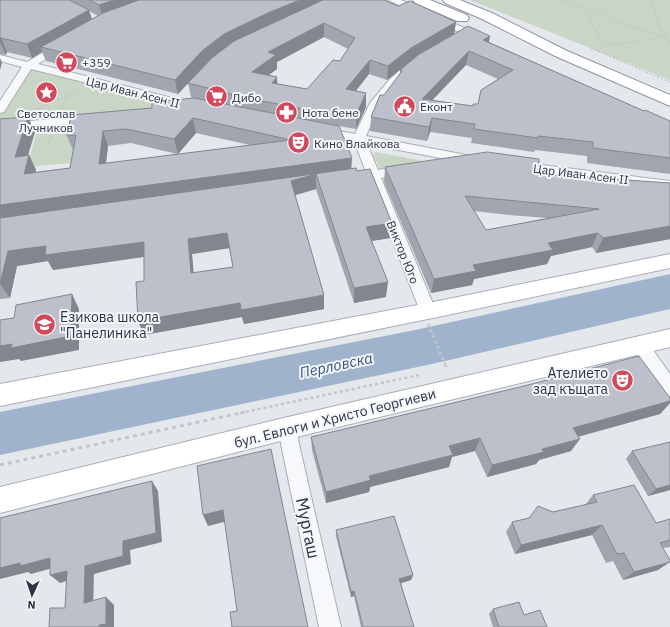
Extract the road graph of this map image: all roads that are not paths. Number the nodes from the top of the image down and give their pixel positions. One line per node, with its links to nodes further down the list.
1 (393, 0): 5 (street)
2 (419, 0): 6 (main road)
3 (449, 0): 6 (main road)
4 (68, 41): 9 (street)
5 (443, 48)
6 (560, 53): 11 (main road)
7 (0, 58): 9 (street, Цар Иван Асен II)
8 (418, 61): 18 (street)
9 (28, 66): 12 (street, Цар Иван Асен II); 13 (street)
10 (188, 91): 12 (street)
11 (670, 101)
12 (178, 103): 14 (street, Цар Иван Асен II)
13 (0, 110)
14 (167, 111)
15 (103, 117): 16 (street)
16 (0, 128)
17 (313, 130): 18 (street)
18 (359, 139): 19 (street); 24 (street, Виктор Юго)
19 (474, 160): 20 (street); 22 (street)
20 (490, 162)
21 (505, 164): 26 (street, Цар Иван Асен II)
22 (435, 166)
23 (419, 169): 24 (street)
24 (372, 176): 25 (street); 28 (street, Виктор Юго)
25 (340, 180)
26 (670, 185)
27 (670, 261): 28 (main road)
28 (428, 317): 32 (main road)
29 (670, 338): 30 (main road, бул. Евлоги и Христо Георгиеви)
30 (640, 345): 31 (street); 33 (main road, бул. Евлоги и Христо Георгиеви)
31 (670, 388)
32 (0, 395)
33 (288, 428): 34 (main road, бул. Евлоги и Христо Георгиеви); 35 (street, Мургаш)
34 (0, 500)
35 (330, 627)

